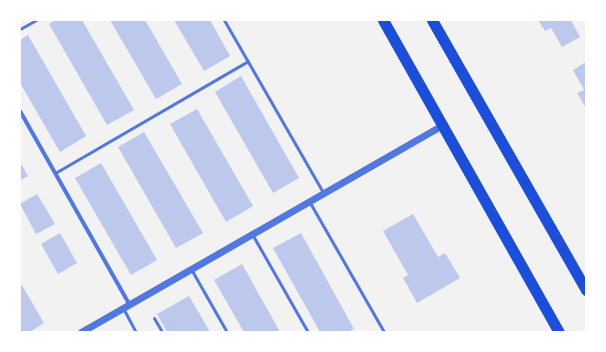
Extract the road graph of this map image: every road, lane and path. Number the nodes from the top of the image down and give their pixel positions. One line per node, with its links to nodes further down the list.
1 (36, 20): 5 (lane)
2 (224, 20): 6 (lane)
3 (383, 20): 8 (highway)
4 (432, 20): 14 (highway)
5 (20, 29)
6 (248, 61): 9 (lane); 10 (lane)
7 (20, 111): 9 (street)
8 (442, 125): 10 (street); 23 (highway)
9 (55, 173): 15 (street)
10 (323, 193): 11 (street)
11 (309, 201): 12 (street); 22 (lane)
12 (252, 234): 13 (street); 21 (lane)
13 (191, 269): 15 (street); 20 (lane)
14 (586, 290)
15 (126, 306): 17 (street); 18 (lane)
16 (154, 318): 19 (lane)
17 (81, 332)
18 (136, 332)
19 (162, 332)
20 (227, 332)
21 (308, 332)
22 (384, 332)
23 (558, 332)

